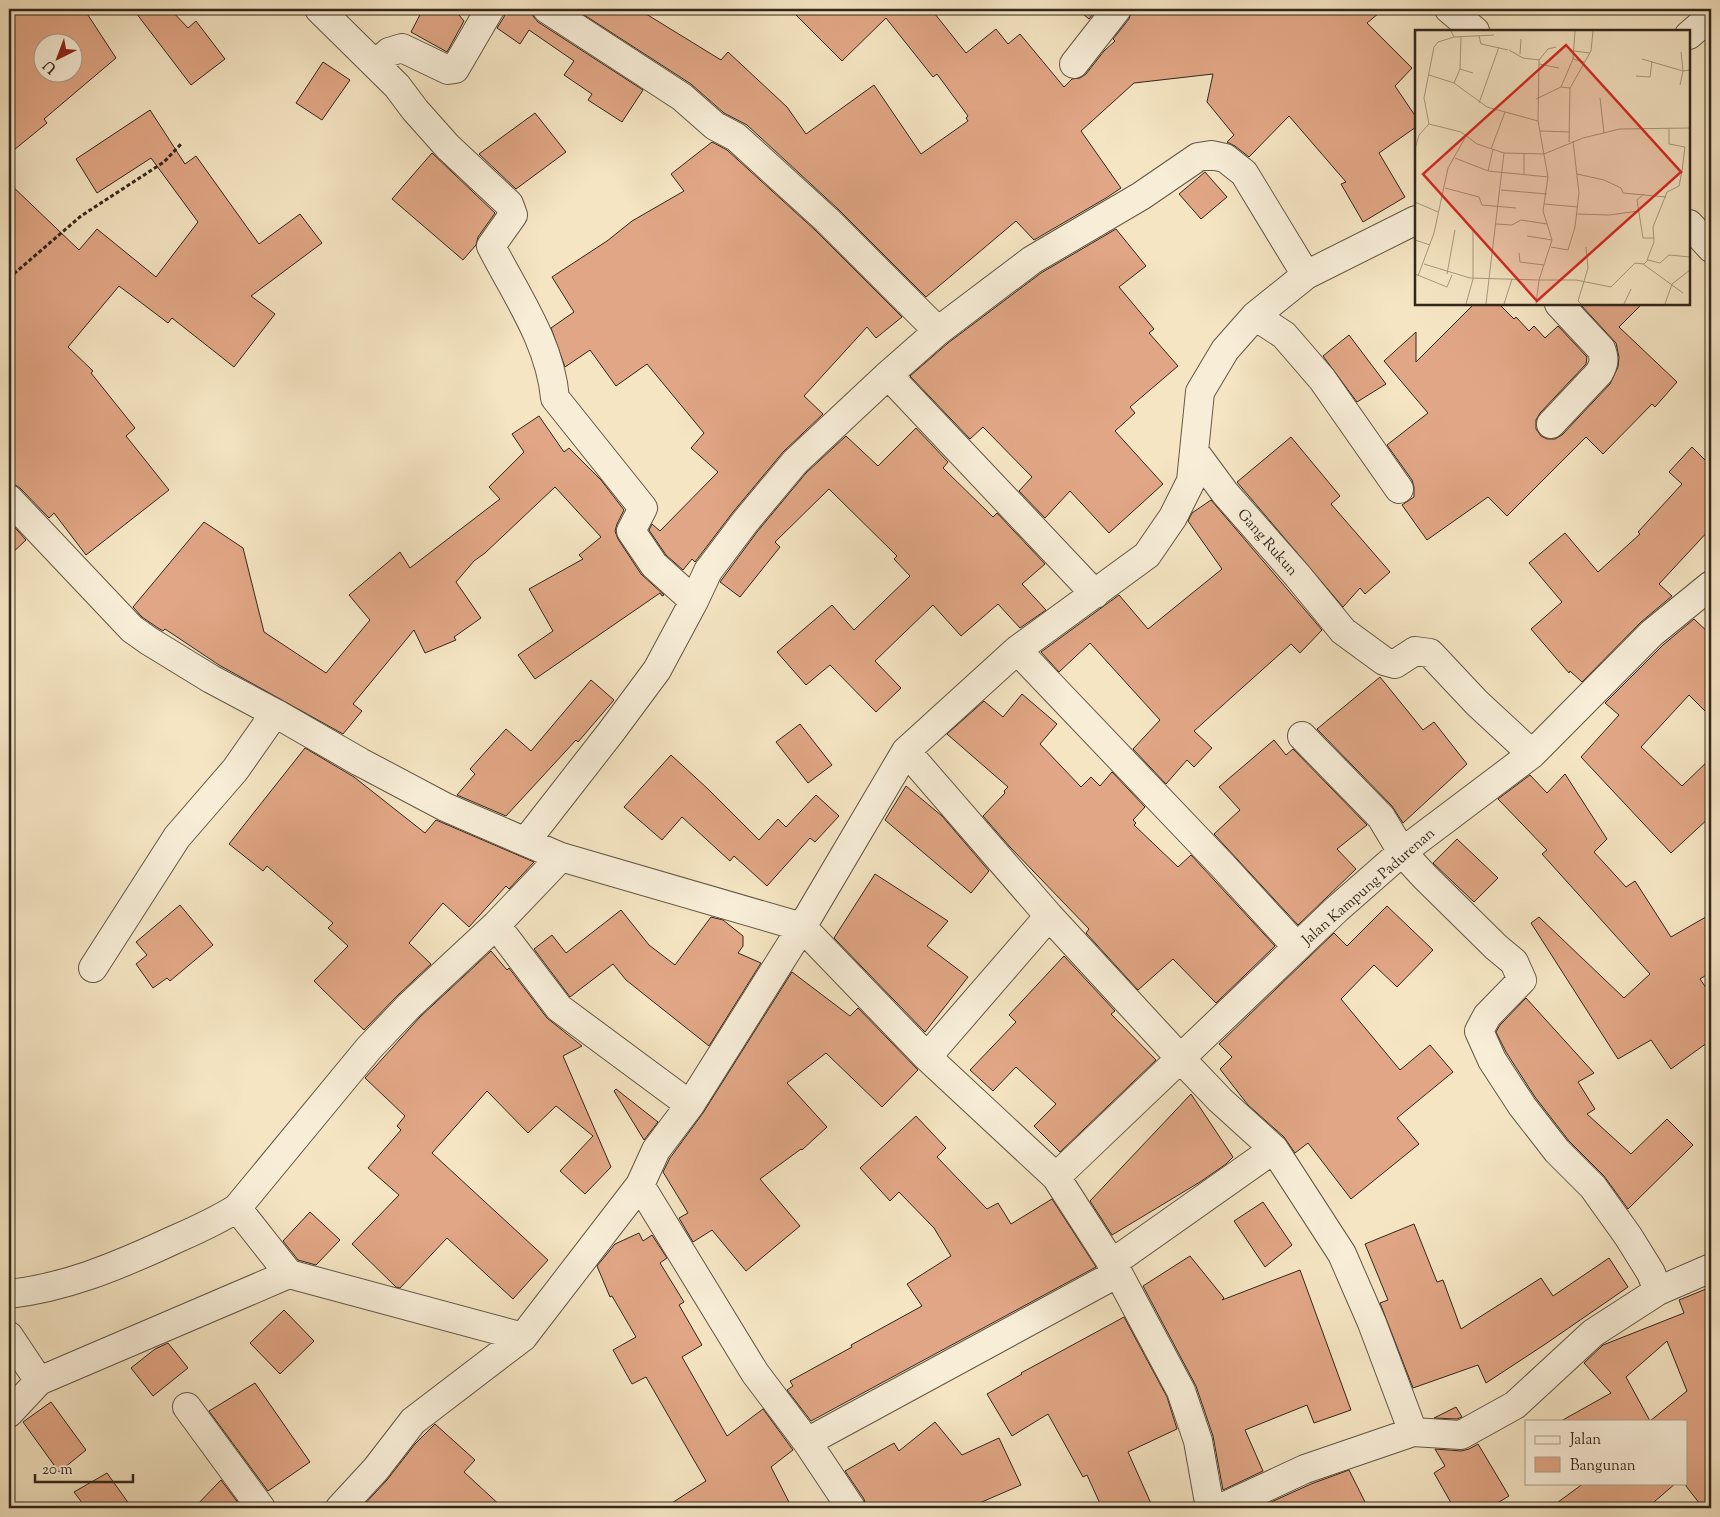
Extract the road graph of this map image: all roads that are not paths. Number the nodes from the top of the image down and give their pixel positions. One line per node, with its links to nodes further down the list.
1 (319, 9): 9 (street)
2 (490, 9): 9 (street)
3 (547, 9): 17 (street)
4 (1117, 9): 10 (street)
5 (1449, 9): 7 (street)
6 (1711, 16): 8 (street)
7 (1474, 30)
8 (1690, 34)
9 (376, 64): 25 (street)
10 (1074, 64)
11 (1415, 220): 14 (street)
12 (1690, 225): 13 (street)
13 (1711, 248)
14 (1306, 275): 16 (street); 17 (street)
15 (1560, 305): 19 (street)
16 (1255, 316): 20 (street); 21 (street)
17 (938, 332): 18 (street)
18 (888, 375): 24 (street); 25 (street)
19 (1551, 424)
20 (1194, 452): 24 (street); 30 (street, Gang Rukun)
21 (1400, 489)
22 (9, 499): 27 (street)
23 (1711, 585): 30 (street, Jalan Kampung Padurenan)
24 (1095, 594): 26 (street)
25 (694, 601): 31 (street)
26 (1017, 650): 29 (street); 37 (street)
27 (275, 713): 31 (street); 38 (street)
28 (1302, 736): 32 (street)
29 (906, 751): 34 (street); 36 (street)
30 (1532, 754): 32 (street, Jalan Kampung Padurenan)
31 (526, 840): 33 (street)
32 (1402, 852): 37 (street, Jalan Kampung Padurenan); 49 (street)
33 (562, 857): 35 (street); 36 (street)
34 (1049, 916): 39 (street); 40 (street)
35 (496, 925): 41 (street); 45 (street)
36 (802, 927): 39 (street); 41 (street)
37 (1297, 947): 40 (street, Jalan Kampung Padurenan)
38 (93, 968)
39 (927, 1057): 43 (street)
40 (1180, 1058): 42 (street); 43 (street, Jalan Kampung Padurenan)
41 (690, 1105): 44 (street)
42 (1274, 1149): 47 (street); 56 (street)
43 (1056, 1177): 47 (street)
44 (640, 1185): 52 (street); 57 (street)
45 (236, 1208): 48 (street); 50 (street)
46 (1711, 1268): 49 (street)
47 (1114, 1269): 57 (street); 61 (street)
48 (289, 1274): 52 (street); 53 (street)
49 (1658, 1291): 56 (street)
50 (9, 1294)
51 (9, 1336): 53 (street)
52 (523, 1337): 59 (street)
53 (39, 1381): 55 (street)
54 (187, 1407): 58 (street)
55 (9, 1413)
56 (1413, 1432): 62 (street)
57 (807, 1442): 60 (street)
58 (261, 1508)
59 (340, 1508)
60 (852, 1508)
61 (1210, 1508)
62 (1221, 1508)

